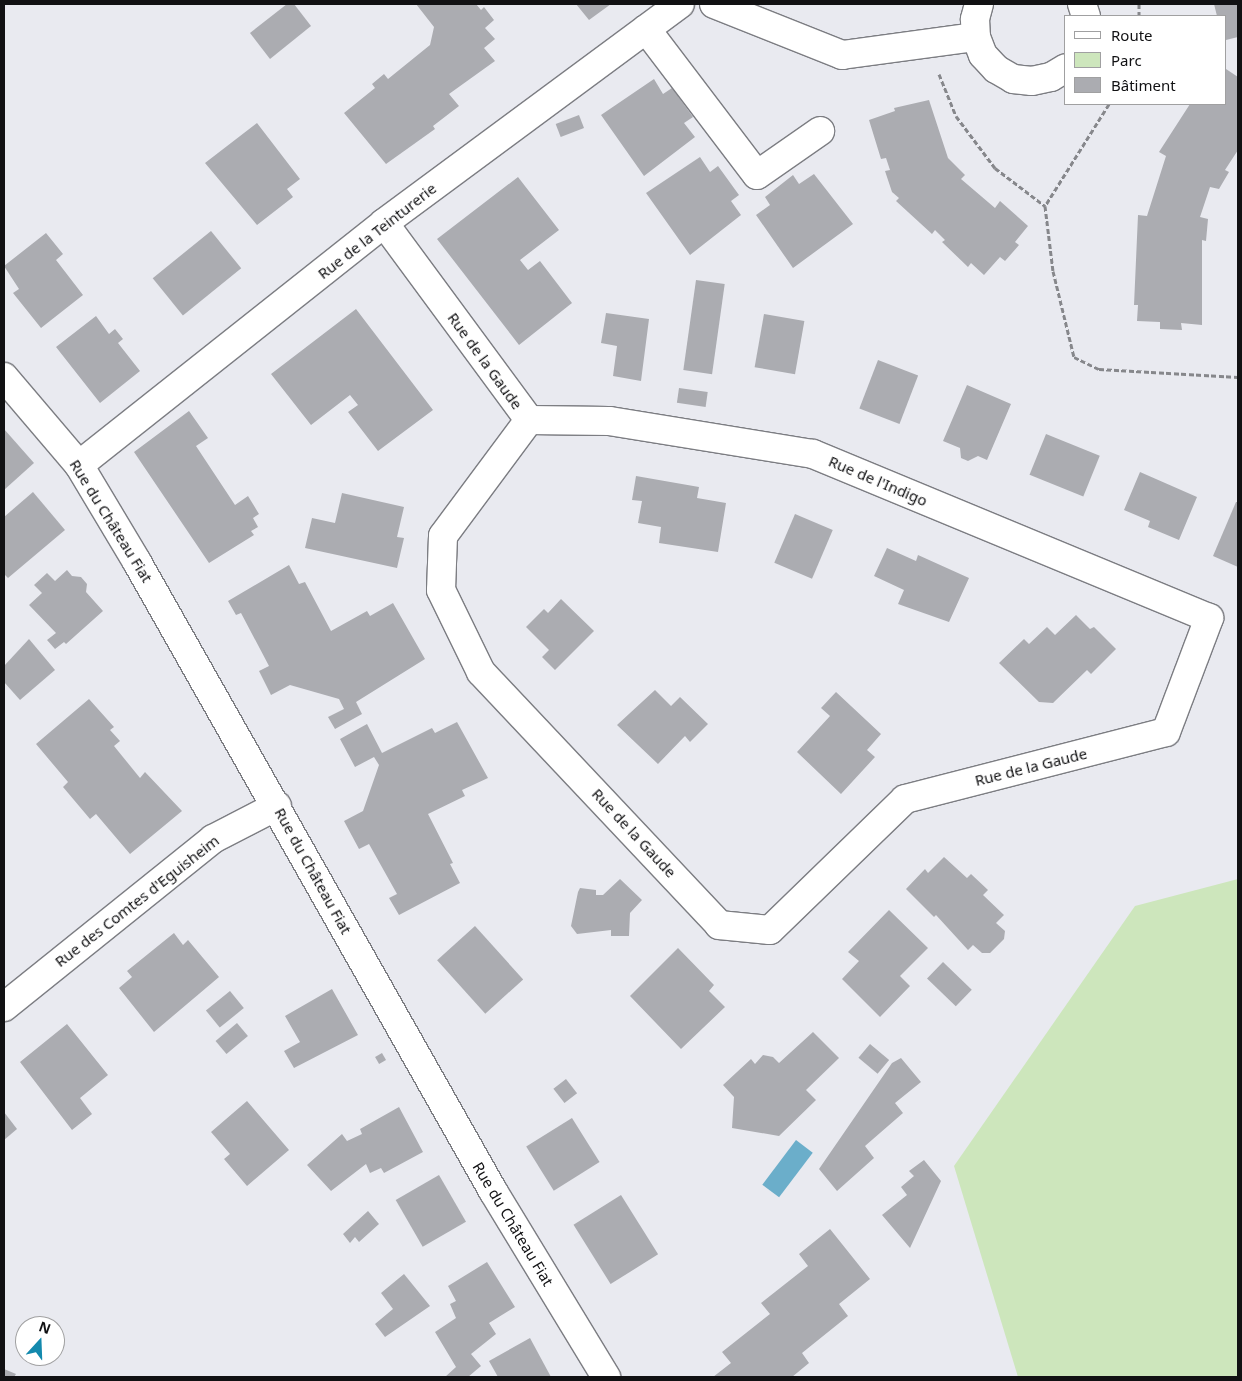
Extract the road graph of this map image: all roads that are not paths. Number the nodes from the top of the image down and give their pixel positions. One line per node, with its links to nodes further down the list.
1 (680, 4): 4 (street, Rue de la Teinturerie)
2 (714, 4): 5 (street)
3 (979, 4): 5 (street)
4 (646, 29): 7 (street); 8 (street, Rue de la Teinturerie)
5 (976, 37): 6 (street)
6 (1064, 69)
7 (820, 131)
8 (384, 223): 10 (street, Rue de la Gaude); 11 (street, Rue de la Teinturerie)
9 (4, 377): 11 (street, Rue du Château Fiat)
10 (528, 420): 12 (street, Rue de l'Indigo); 12 (street, Rue de la Gaude)
11 (79, 465): 13 (street, Rue du Château Fiat)
12 (1209, 618)
13 (277, 806): 14 (street, Rue des Comtes d'Eguisheim); 15 (street, Rue du Château Fiat)
14 (4, 1007)
15 (606, 1377)

